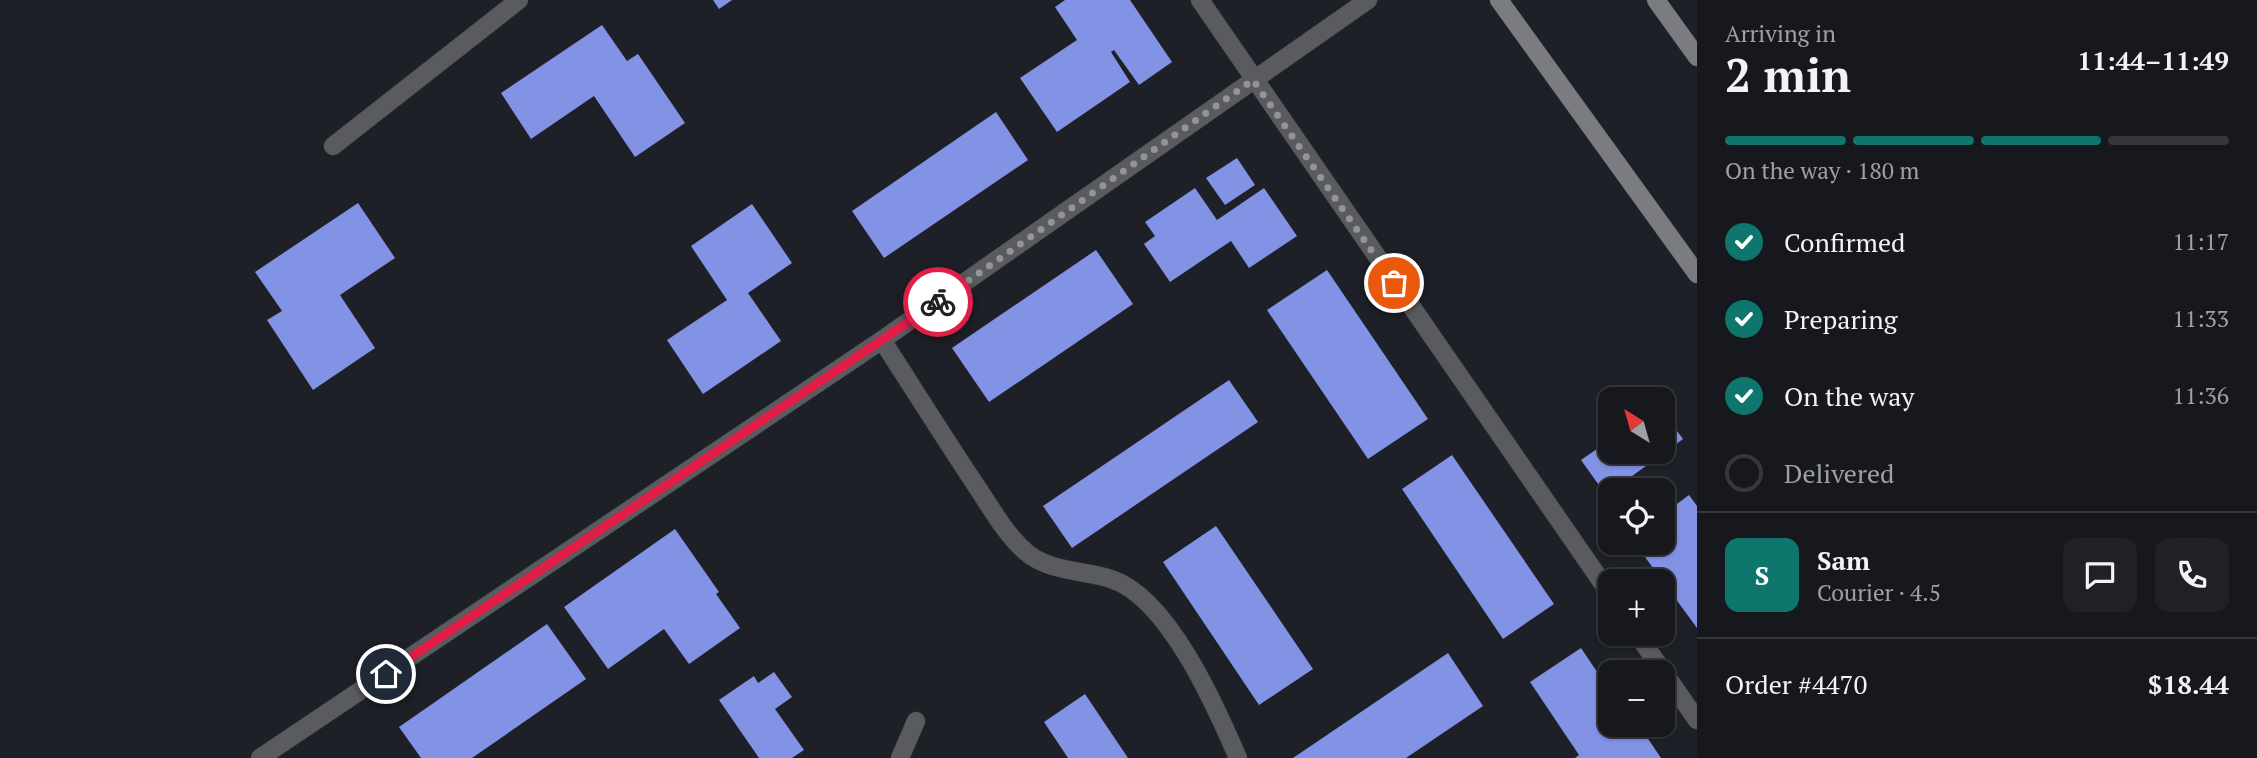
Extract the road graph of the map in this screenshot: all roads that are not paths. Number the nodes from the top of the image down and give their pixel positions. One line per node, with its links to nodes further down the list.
1 (519, 0): 8 (street)
2 (1200, 0): 7 (street)
3 (1368, 0): 7 (street)
4 (1499, 0): 9 (main road)
5 (1656, 0): 6 (main road)
6 (1697, 57)
7 (1253, 80): 10 (street); 11 (street)
8 (333, 146)
9 (1697, 274)
10 (882, 340): 15 (street); 17 (street)
11 (1598, 577)
12 (1645, 646): 13 (street)
13 (1697, 720)
14 (916, 721): 16 (street)
15 (260, 758)
16 (900, 758)
17 (1238, 758)

